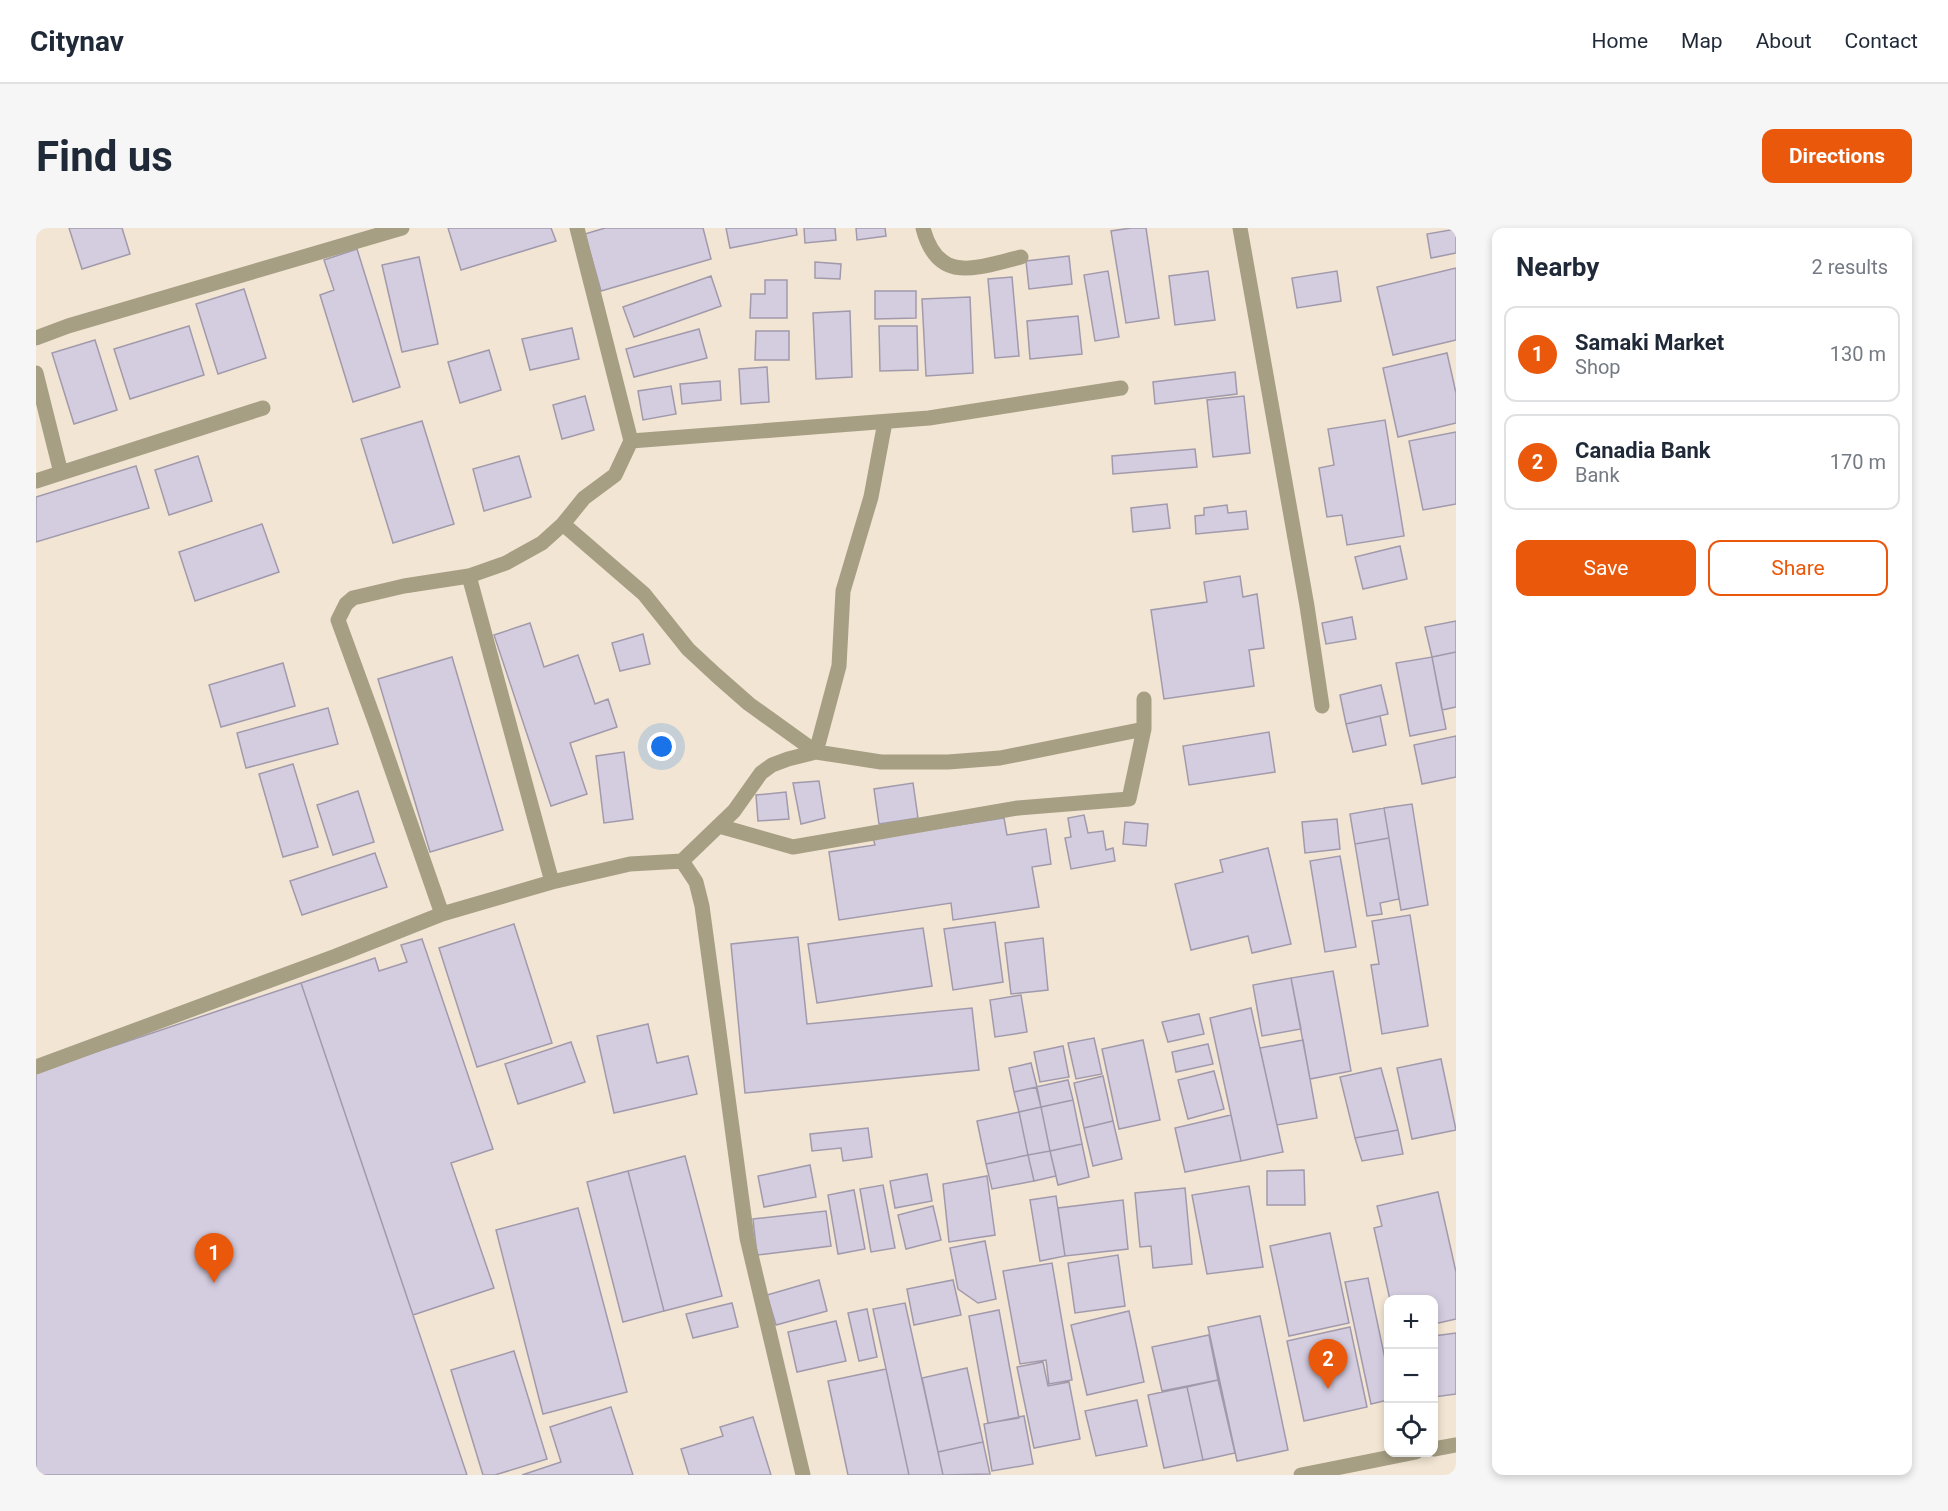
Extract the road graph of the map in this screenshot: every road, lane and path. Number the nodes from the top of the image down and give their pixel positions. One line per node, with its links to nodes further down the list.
1 (402, 228): 6 (street)
2 (577, 228): 11 (street)
3 (923, 228): 5 (street)
4 (1240, 228): 17 (street)
5 (1021, 257)
6 (36, 338)
7 (36, 373): 12 (street)
8 (1120, 388): 10 (street)
9 (263, 408): 12 (street)
10 (885, 422): 11 (street); 19 (street)
11 (631, 441): 14 (street)
12 (61, 473): 13 (street)
13 (36, 481)
14 (563, 524): 15 (street); 19 (street)
15 (469, 576): 22 (street); 23 (street)
16 (1144, 699): 18 (street)
17 (1323, 706)
18 (1144, 729): 19 (street); 20 (street)
19 (816, 752): 20 (street)
20 (719, 826): 21 (street)
21 (681, 861): 22 (street); 28 (street)
22 (552, 882): 23 (street)
23 (442, 914): 24 (street)
24 (36, 1067)
25 (1456, 1445): 26 (street)
26 (1438, 1448)
27 (1391, 1457): 29 (street)
28 (803, 1475)
29 (1302, 1475)

